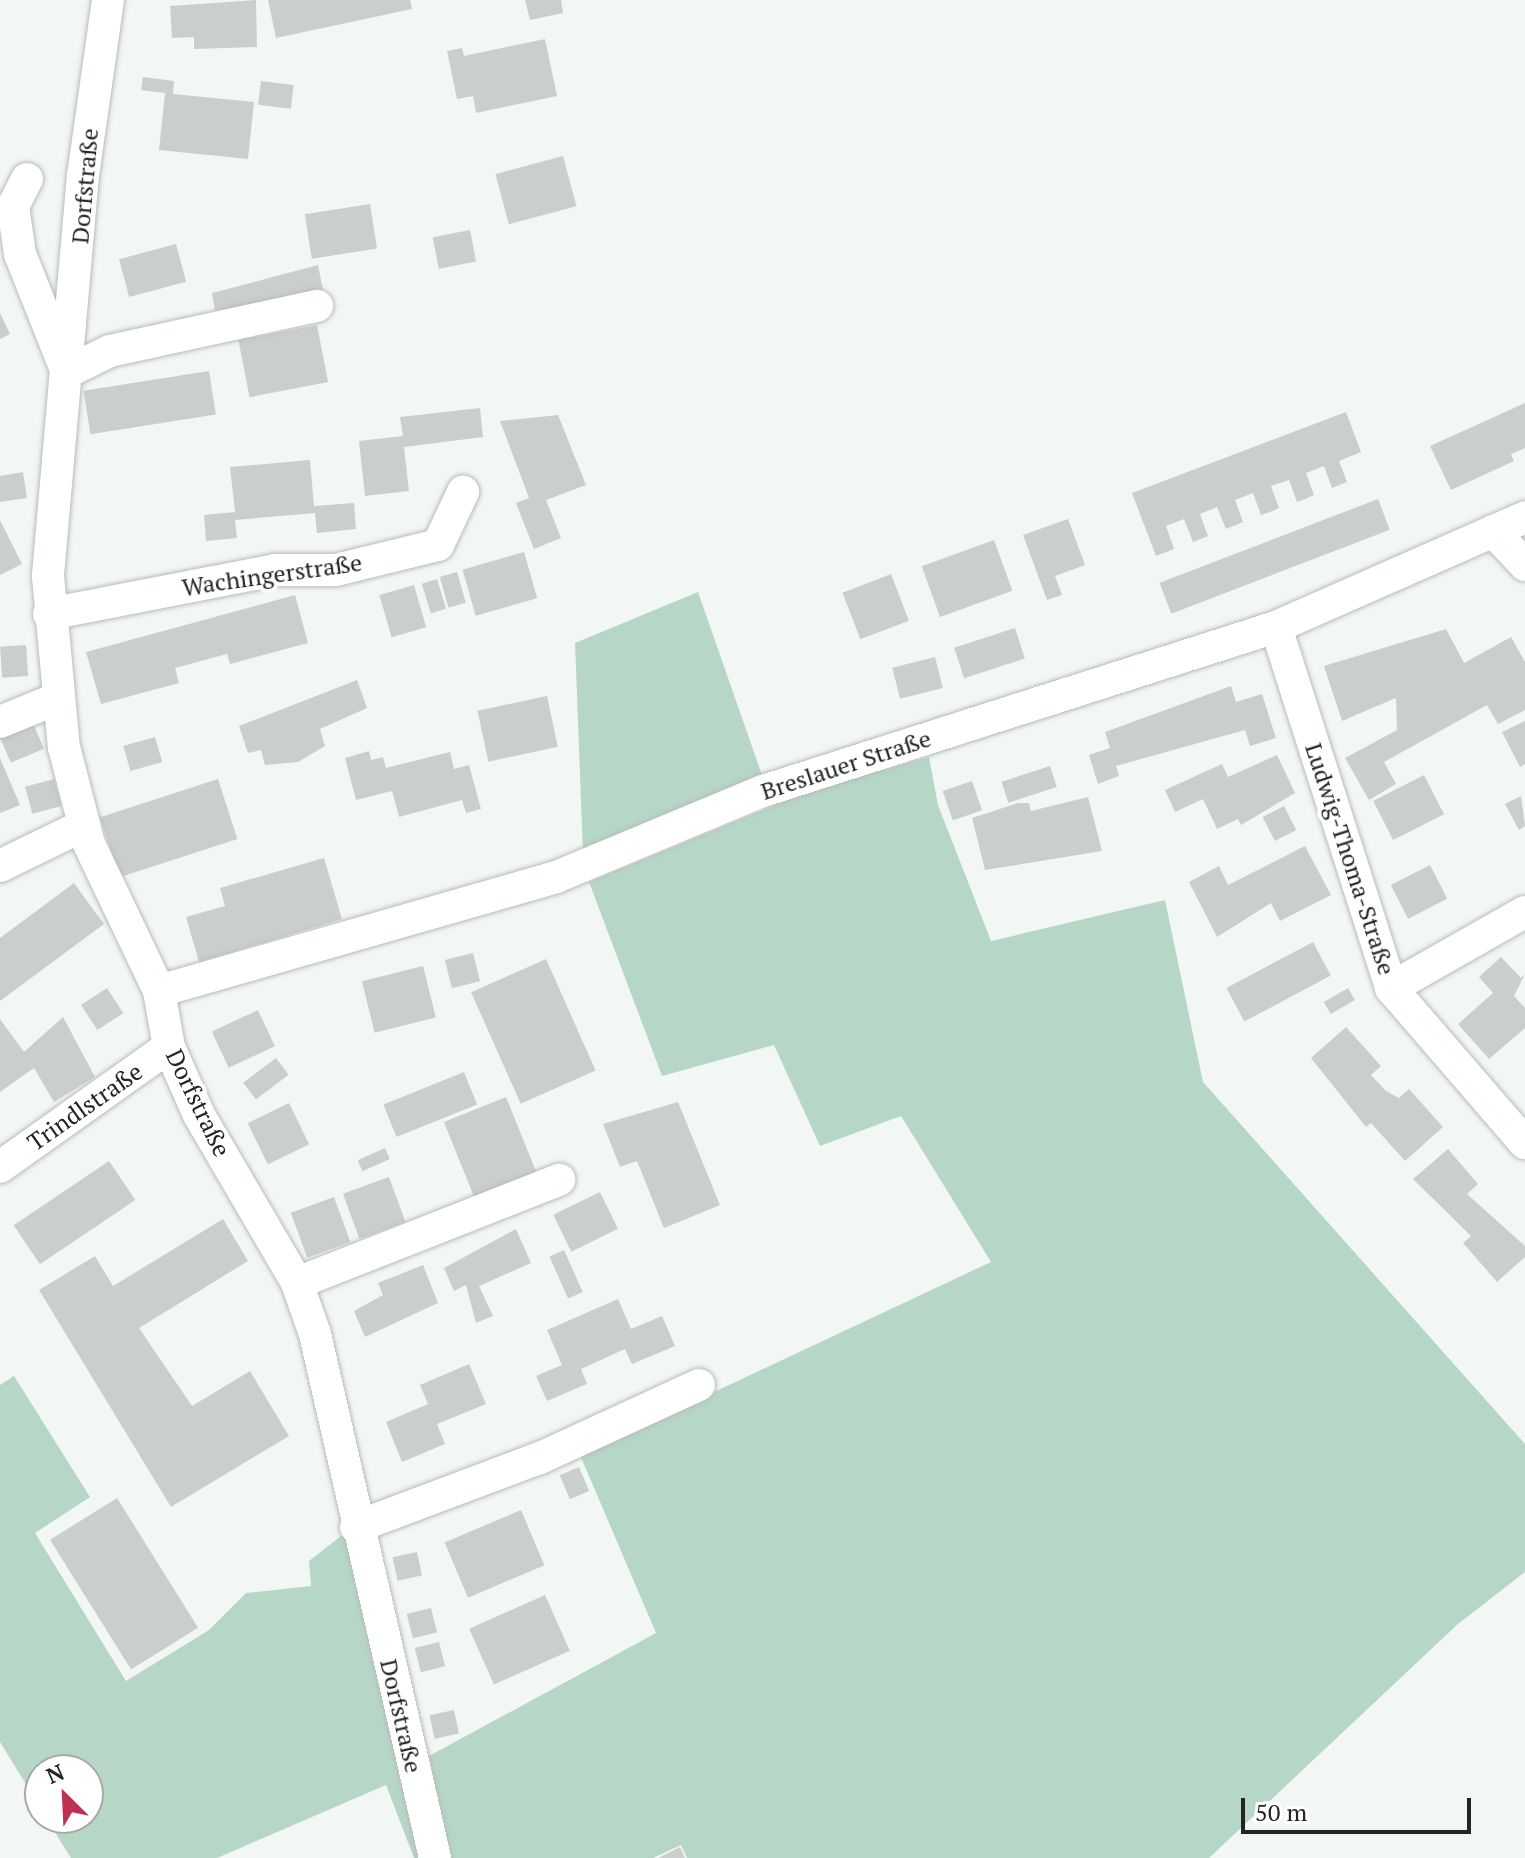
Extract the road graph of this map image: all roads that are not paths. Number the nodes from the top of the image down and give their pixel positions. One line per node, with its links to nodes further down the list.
1 (108, 0): 4 (street, Dorfstraße)
2 (27, 179): 4 (street)
3 (317, 306): 4 (street)
4 (67, 372): 9 (street, Dorfstraße)
5 (463, 492): 9 (street, Wachingerstraße)
6 (1525, 517): 7 (street, Breslauer Straße)
7 (1493, 531): 8 (street); 10 (street, Breslauer Straße)
8 (1525, 565)
9 (49, 614): 11 (street, Dorfstraße)
10 (1276, 627): 16 (street, Ludwig-Thoma-Straße); 17 (street, Breslauer Straße)
11 (56, 699): 12 (street); 13 (street, Dorfstraße)
12 (0, 722)
13 (82, 826): 14 (street); 17 (street, Dorfstraße)
14 (0, 866)
15 (1525, 912): 16 (street)
16 (1391, 988): 19 (street, Ludwig-Thoma-Straße)
17 (159, 991): 18 (street, Dorfstraße)
18 (169, 1047): 20 (street, Trindlstraße); 22 (street, Dorfstraße)
19 (1525, 1143)
20 (0, 1167)
21 (559, 1180): 22 (street)
22 (297, 1283): 24 (street, Dorfstraße)
23 (699, 1385): 24 (street)
24 (356, 1527): 25 (street, Dorfstraße)
25 (435, 1858)

